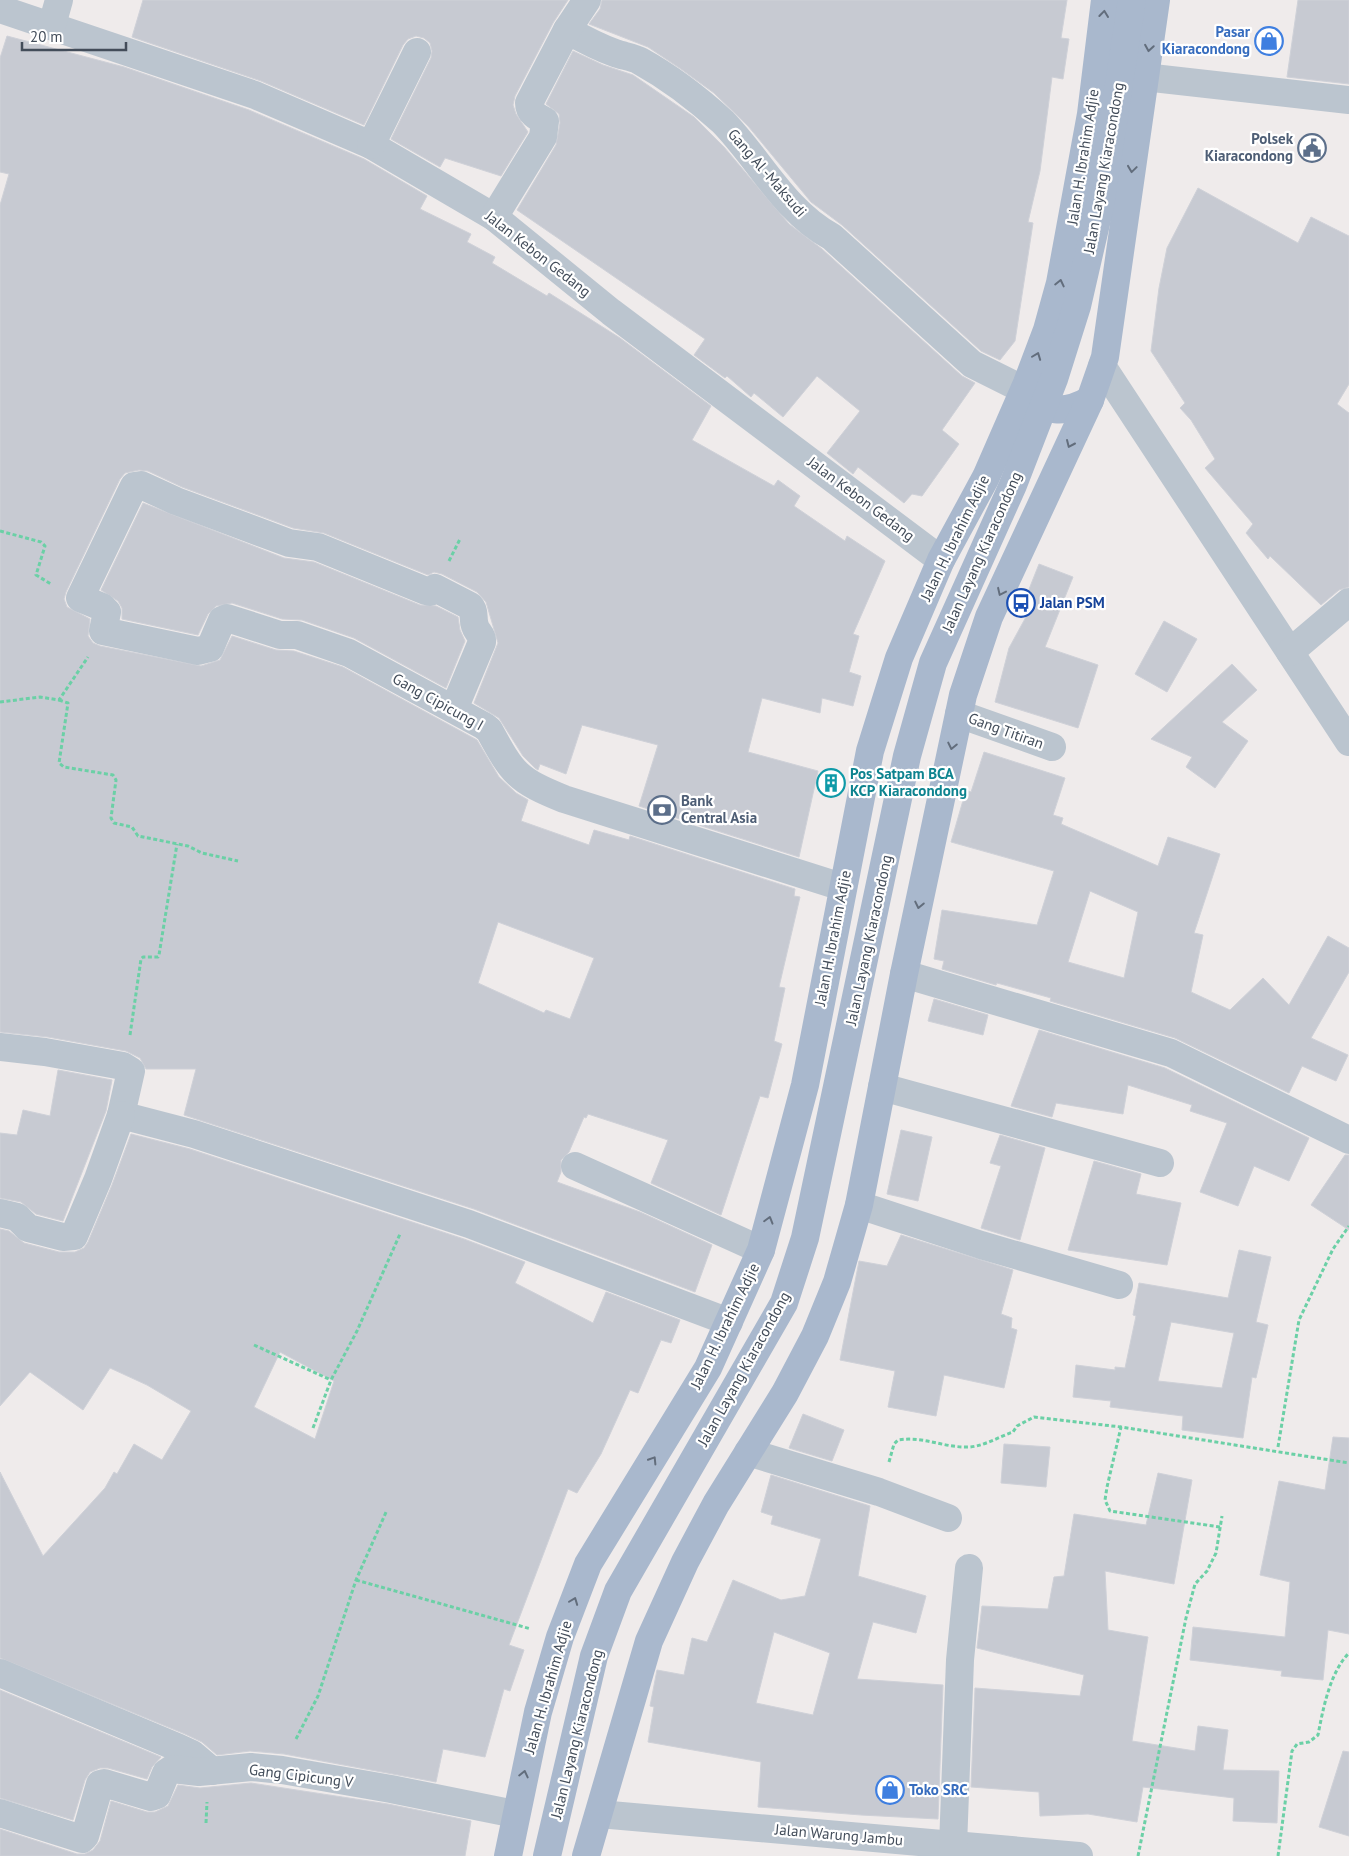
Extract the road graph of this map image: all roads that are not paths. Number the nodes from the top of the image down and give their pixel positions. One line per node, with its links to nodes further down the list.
1 (587, 0): 7 (street)
2 (1105, 0): 11 (main road, Jalan H. Ibrahim Adjie, one-way to 2)
3 (1132, 0): 50 (main road, Jalan Layang Kiaracondong, bridge)
4 (1156, 0): 9 (main road, one-way to 9)
5 (0, 10): 6 (street, Jalan Kebon Gedang)
6 (55, 13): 13 (street, Jalan Kebon Gedang)
7 (567, 30): 14 (street); 17 (street, Gang Al -Maksudi)
8 (417, 52): 13 (street)
9 (1144, 77): 10 (street); 12 (main road)
10 (1349, 100)
11 (1091, 114): 12 (main road); 15 (main road, Jalan H. Ibrahim Adjie, one-way to 11)
12 (1138, 121): 16 (main road, one-way to 16)
13 (371, 145): 14 (street, Jalan Kebon Gedang)
14 (494, 217): 19 (street, Jalan Kebon Gedang)
15 (1047, 330): 16 (main road); 17 (main road, Jalan H. Ibrahim Adjie, one-way to 15)
16 (1105, 358): 18 (main road); 21 (street)
17 (1026, 386): 18 (main road); 19 (main road, Jalan H. Ibrahim Adjie)
18 (1090, 400): 23 (main road, one-way to 23)
19 (942, 560): 26 (main road, Jalan H. Ibrahim Adjie)
20 (1349, 602): 21 (street)
21 (1290, 652): 24 (street)
22 (454, 709): 22 (street, Gang Cipicung I); 26 (street, Gang Cipicung I)
23 (959, 714): 25 (street, Gang Titiran); 27 (main road, one-way to 27)
24 (1345, 723)
25 (1052, 747)
26 (842, 887): 36 (main road, Jalan H. Ibrahim Adjie, one-way to 26)
27 (904, 974): 29 (main road); 31 (street)
28 (0, 1047): 30 (street)
29 (882, 1087): 32 (street); 34 (main road)
30 (121, 1116): 35 (street); 38 (street)
31 (1349, 1140)
32 (1160, 1163)
33 (575, 1166): 36 (street)
34 (859, 1205): 37 (street); 39 (main road)
35 (0, 1212)
36 (761, 1250): 38 (main road, Jalan H. Ibrahim Adjie)
37 (1119, 1285)
38 (729, 1322): 45 (main road, Jalan H. Ibrahim Adjie, one-way to 38)
39 (748, 1452): 40 (street); 46 (main road)
40 (948, 1518)
41 (969, 1568): 47 (street)
42 (0, 1673): 43 (street)
43 (221, 1771): 44 (street, Gang Cipicung V); 45 (street, Gang Cipicung V)
44 (0, 1813)
45 (515, 1814): 49 (main road, Jalan H. Ibrahim Adjie)
46 (599, 1814): 47 (street, Jalan Warung Jambu); 51 (main road)
47 (953, 1846): 48 (street, Jalan Warung Jambu)
48 (998, 1853): 52 (street, Jalan Warung Jambu)
49 (508, 1856)
50 (548, 1856)
51 (586, 1856)
52 (1080, 1856)

